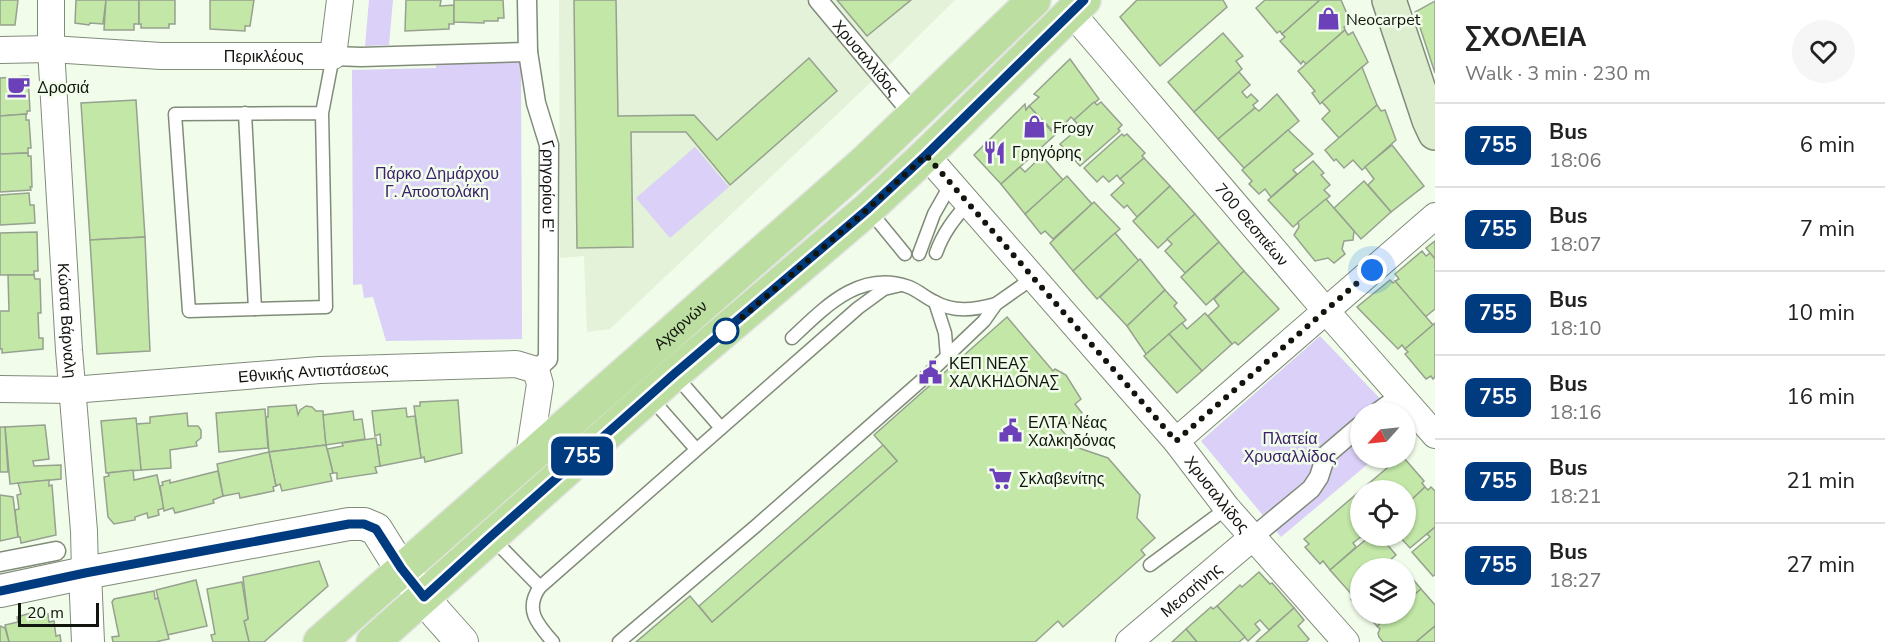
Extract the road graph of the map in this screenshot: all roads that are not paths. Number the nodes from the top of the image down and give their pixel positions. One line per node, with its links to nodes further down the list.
1 (51, 0): 8 (street, Κώστα Βάρναλη)
2 (340, 0): 11 (street)
3 (526, 0): 10 (street, Γρηγορίου Ε')
4 (818, 0): 14 (street, Χρυσαλλίδος)
5 (1034, 0): 14 (main road, Αχαρνών)
6 (1389, 0): 15 (main road)
7 (1077, 6): 16 (main road, Αχαρνών); 29 (street, 700 Θεσπιέων)
8 (51, 49): 9 (street, Περικλέους); 11 (street, Περικλέους); 35 (street, Κώστα Βάρναλη)
9 (0, 50)
10 (528, 52): 11 (street, Περικλέους); 32 (street, Γρηγορίου Ε')
11 (333, 56): 13 (lane)
12 (245, 113): 13 (lane); 28 (lane); 28 (lane)
13 (322, 113): 28 (lane)
14 (915, 116): 44 (main road, Αχαρνών)
15 (1435, 133)
16 (926, 155): 17 (street, Χρυσαλλίδος); 19 (main road, Αχαρνών)
17 (951, 184): 18 (street, Χρυσαλλίδος); 23 (lane)
18 (968, 203): 21 (lane); 24 (street, Χρυσαλλίδος)
19 (868, 209): 22 (lane); 33 (main road, Αχαρνών)
20 (1435, 216): 29 (street)
21 (936, 253)
22 (904, 254)
23 (919, 254)
24 (1033, 278): 27 (lane); 42 (street, Χρυσαλλίδος)
25 (901, 285): 26 (lane); 30 (lane); 39 (lane)
26 (934, 302): 27 (lane); 31 (lane)
27 (996, 304): 31 (lane)
28 (255, 309)
29 (1326, 311): 37 (street, 700 Θεσπιέων); 42 (street)
30 (792, 338)
31 (947, 357): 61 (lane)
32 (536, 370): 35 (street, Εθνικής Αντιστάσεως); 44 (street)
33 (674, 374): 36 (main road, Αχαρνών); 39 (lane)
34 (0, 389): 35 (street, Εθνικής Αντιστάσεως)
35 (72, 390): 52 (street, Κώστα Βάρναλη)
36 (649, 396): 43 (lane); 46 (main road, Αχαρνών)
37 (1400, 396): 38 (street); 41 (street, 700 Θεσπιέων)
38 (1392, 402)
39 (721, 428): 43 (lane)
40 (1350, 435): 47 (street)
41 (1435, 435)
42 (1176, 441): 45 (street, Χρυσαλλίδος)
43 (696, 449): 53 (lane)
44 (530, 456): 51 (main road, Αχαρνών)
45 (1227, 508): 47 (street, Χρυσαλλίδος); 50 (lane)
46 (490, 537): 53 (lane); 55 (main road, Αχαρνών)
47 (1253, 537): 62 (street, Μεσσήνης); 63 (street, Χρυσαλλίδος)
48 (56, 551): 49 (street)
49 (0, 562)
50 (1150, 565)
51 (401, 568): 52 (street); 55 (street); 57 (main road, Αχαρνών)
52 (85, 573): 54 (street); 56 (street, Κώστα Βάρναλη)
53 (540, 587): 60 (lane)
54 (0, 591)
55 (424, 597): 58 (main road, Αχαρνών); 59 (street)
56 (88, 642)
57 (320, 642)
58 (373, 642)
59 (462, 642)
60 (553, 642)
61 (619, 642)
62 (1129, 642)
63 (1346, 642)

